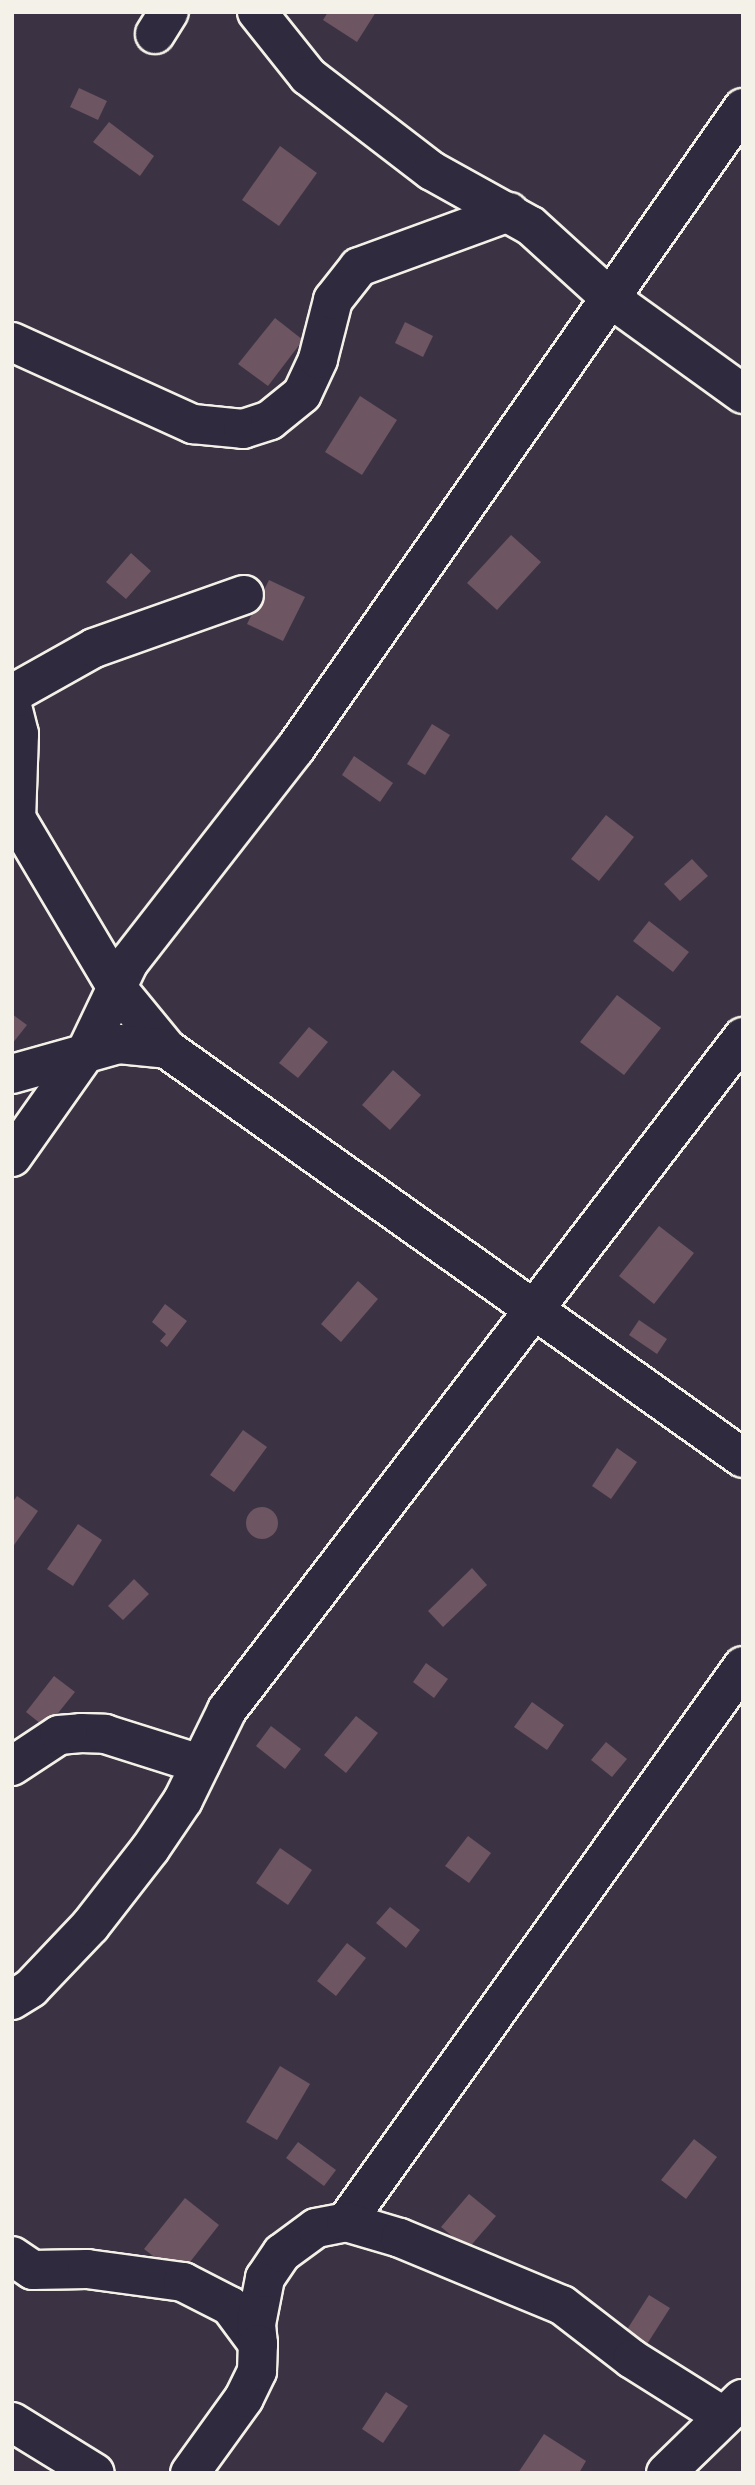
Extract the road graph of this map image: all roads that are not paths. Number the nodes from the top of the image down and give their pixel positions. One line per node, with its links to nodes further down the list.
1 (257, 12): 3 (street)
2 (743, 108): 4 (street)
3 (509, 212): 4 (street); 5 (street)
4 (610, 298): 6 (street); 11 (street)
5 (12, 342)
6 (743, 394)
7 (244, 594): 8 (street)
8 (12, 694)
9 (12, 706): 10 (street)
10 (14, 818): 11 (street)
11 (117, 988): 13 (street); 14 (street)
12 (743, 1037): 17 (street)
13 (166, 1049): 14 (street); 17 (street)
14 (86, 1052): 15 (street); 16 (street)
15 (12, 1074)
16 (15, 1143)
17 (531, 1312): 18 (street); 20 (street)
18 (743, 1458)
19 (743, 1667): 23 (street)
20 (201, 1764): 21 (street); 22 (street)
21 (12, 1766)
22 (12, 2000)
23 (346, 2222): 25 (street); 26 (street)
24 (14, 2265): 25 (street)
25 (258, 2344): 29 (street)
26 (733, 2407): 30 (street)
27 (12, 2422): 28 (street)
28 (95, 2473)
29 (190, 2473)
30 (666, 2473)

